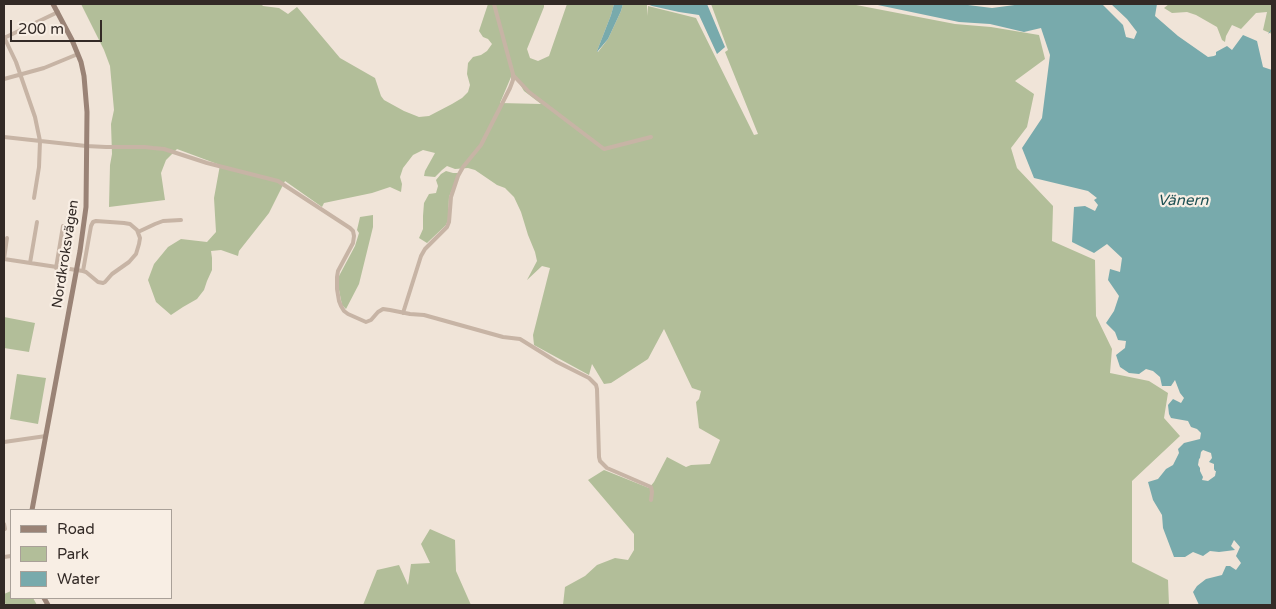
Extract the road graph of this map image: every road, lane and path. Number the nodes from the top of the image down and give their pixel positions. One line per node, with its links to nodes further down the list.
1 (53, 4): 3 (street, Nordkroksvägen)
2 (494, 4): 7 (street)
3 (58, 12): 4 (street); 5 (street, Nordkroksvägen)
4 (4, 37): 6 (street)
5 (78, 54): 6 (street); 12 (street, Nordkroksvägen)
6 (20, 75): 8 (street); 11 (street)
7 (513, 76): 10 (street); 23 (street)
8 (4, 79)
9 (4, 137): 11 (street)
10 (651, 137)
11 (40, 141): 12 (street); 13 (street)
12 (86, 146): 22 (street, Nordkroksvägen); 23 (street)
13 (34, 198)
14 (181, 220): 17 (street)
15 (37, 222): 20 (street)
16 (63, 226): 21 (street)
17 (138, 232): 22 (street); 22 (street)
18 (7, 238): 19 (street)
19 (4, 259): 20 (street)
20 (30, 263): 21 (street)
21 (56, 268): 22 (street)
22 (79, 271): 24 (street, Nordkroksvägen)
23 (403, 313): 26 (street)
24 (46, 436): 25 (street); 27 (street, Nordkroksvägen)
25 (4, 442)
26 (651, 500)
27 (32, 509)
28 (4, 524): 29 (street)
29 (4, 529)

